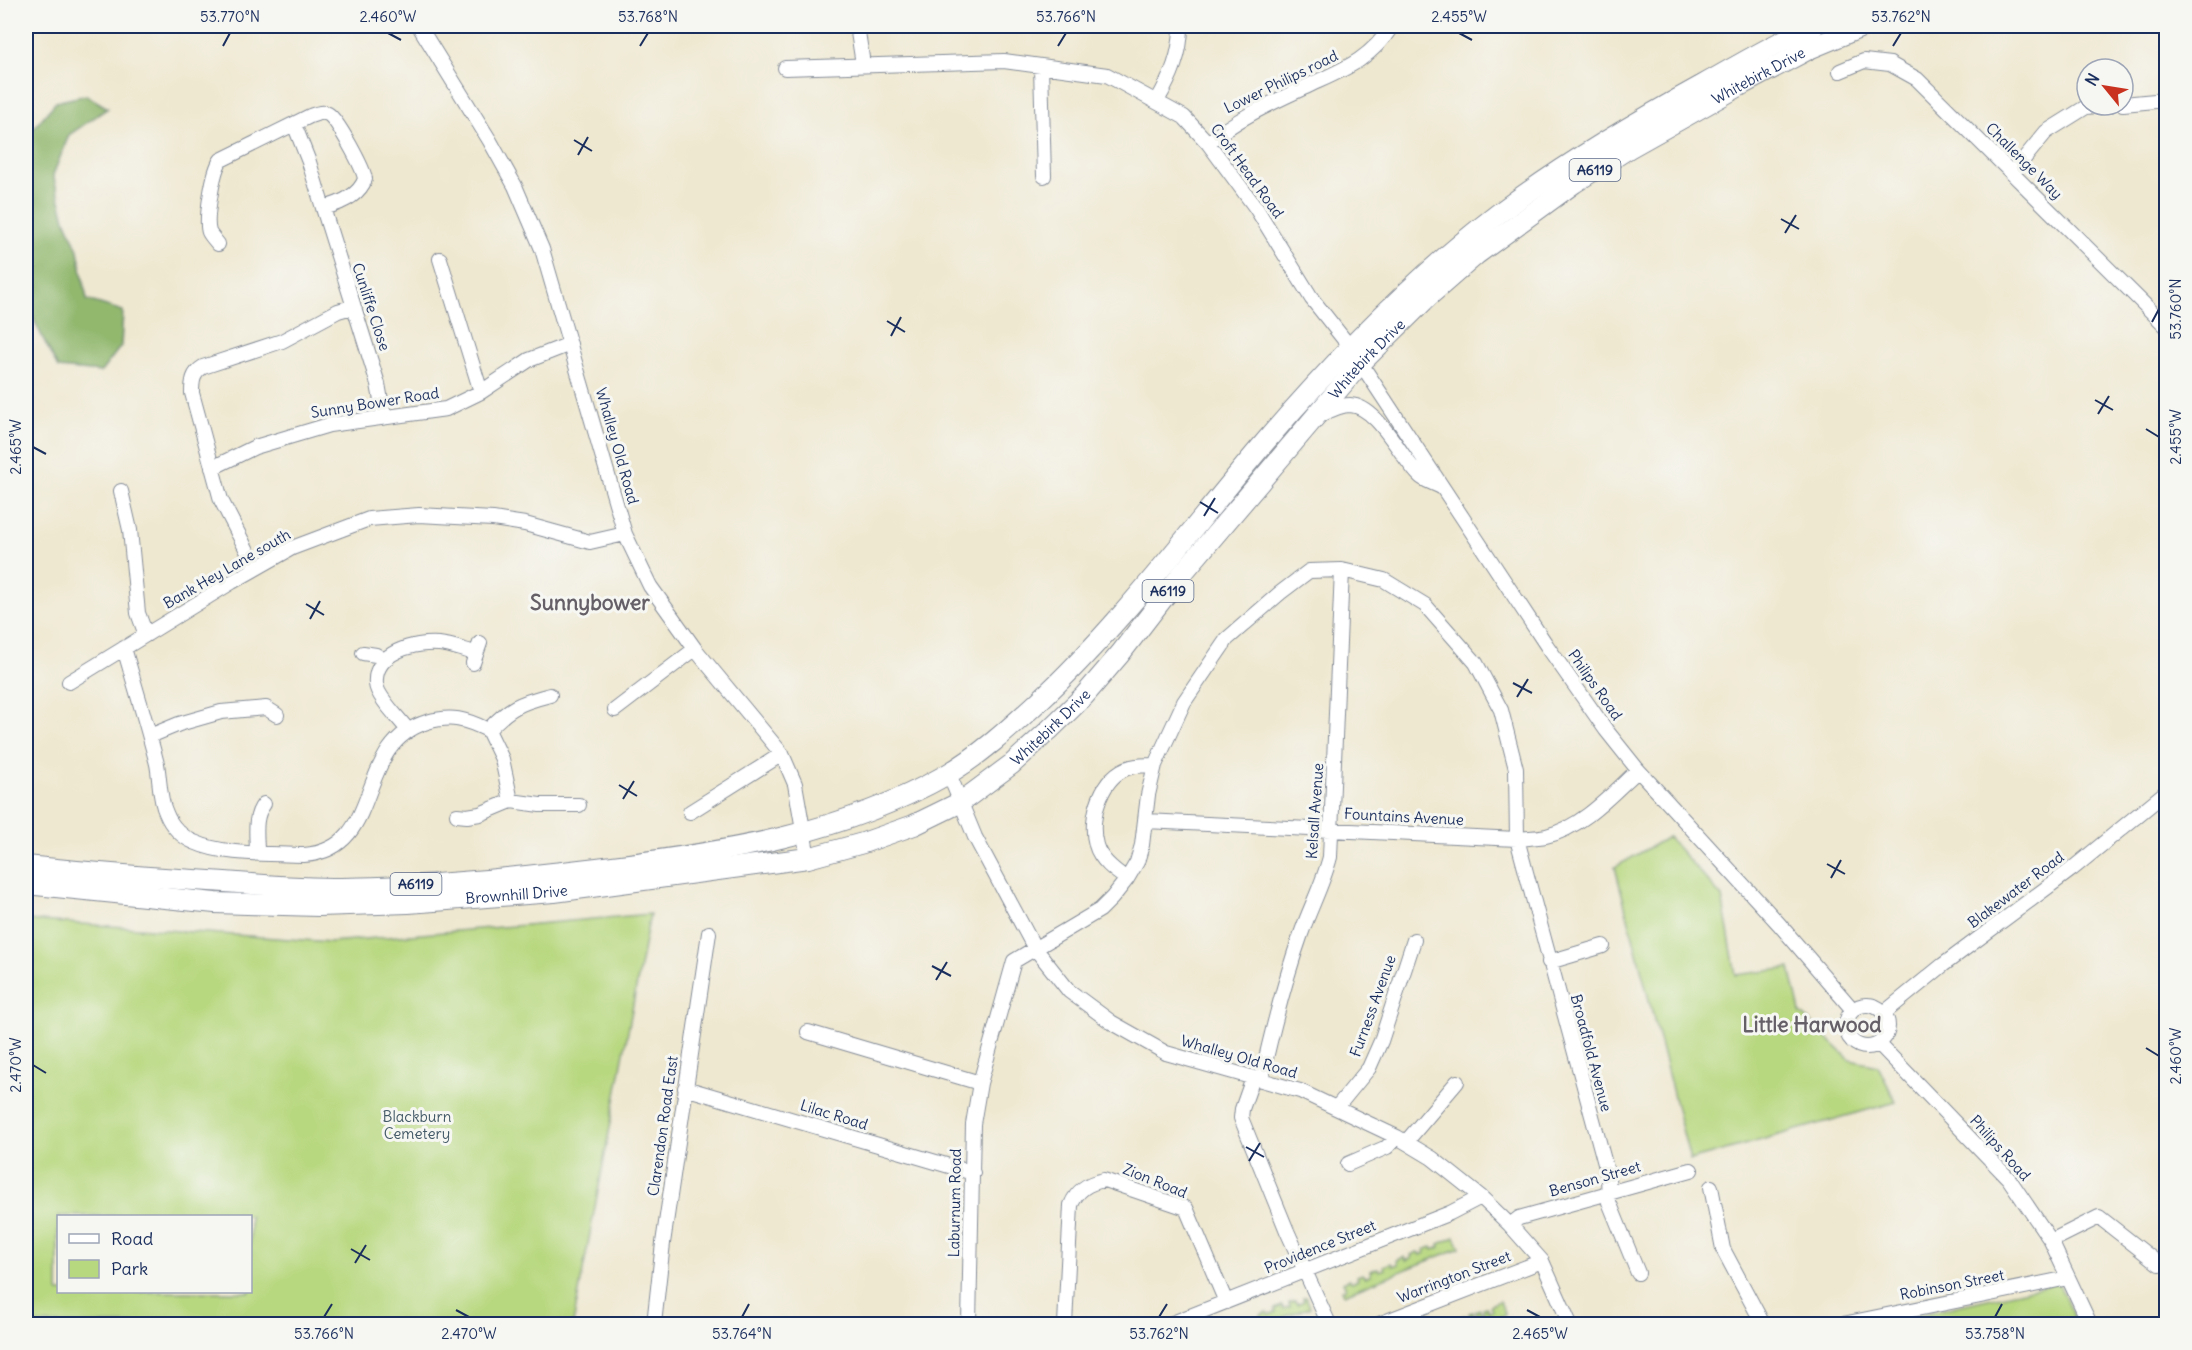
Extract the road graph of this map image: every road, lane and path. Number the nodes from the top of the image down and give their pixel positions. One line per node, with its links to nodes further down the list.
1 (418, 26): 24 (street, Whalley Old Road)
2 (857, 26): 7 (street)
3 (1181, 26): 12 (street)
4 (1392, 26): 16 (street, Lower Philips road)
5 (1814, 26): 25 (highway, Whitebirk Drive / A6119)
6 (1864, 26): 25 (highway, Whitebirk Drive / A6119)
7 (864, 64): 8 (street, Croft Head Road); 9 (street, Croft Head Road)
8 (1041, 67): 12 (street, Croft Head Road); 18 (street)
9 (785, 68)
10 (1840, 71): 17 (street, Challenge Way)
11 (2166, 100): 13 (street)
12 (1157, 101): 16 (street, Croft Head Road)
13 (2135, 103)
14 (2075, 114): 17 (street)
15 (294, 124): 19 (street, Cunliffe Close); 19 (street); 20 (street)
16 (1208, 143): 25 (street, Croft Head Road)
17 (2013, 172): 23 (street, Challenge Way)
18 (1044, 176)
19 (323, 208): 22 (street, Cunliffe Close)
20 (218, 243)
21 (440, 259): 26 (street)
22 (352, 307): 27 (street, Cunliffe Close); 29 (street)
23 (2166, 326)
24 (570, 344): 26 (street, Sunny Bower Road); 32 (street, Whalley Old Road)
25 (1355, 356): 28 (highway, Whitebirk Drive / A6119); 30 (street, Philips Road); 51 (highway, Whitebirk Drive / A6119)
26 (481, 392): 27 (street, Sunny Bower Road)
27 (384, 417): 29 (street, Sunny Bower Road)
28 (1314, 418): 30 (street); 54 (highway, Whitebirk Drive / A6119)
29 (212, 468): 33 (street)
30 (1442, 488): 50 (street, Philips Road)
31 (121, 491): 35 (street)
32 (625, 534): 33 (street, Bank Hey Lane south); 37 (street, Whalley Old Road)
33 (256, 568): 35 (street, Bank Hey Lane south)
34 (1342, 570): 49 (street, Laburnum Road); 60 (street, Kelsall Avenue); 62 (street, Broadfold Avenue)
35 (146, 635): 36 (street, Bank Hey Lane south)
36 (124, 648): 41 (street, Bank Hey Lane south); 47 (street)
37 (695, 649): 43 (street); 48 (street, Whalley Old Road)
38 (363, 652): 40 (street)
39 (476, 653): 40 (street)
40 (383, 660): 45 (street)
41 (69, 682)
42 (550, 695): 46 (street)
43 (615, 710)
44 (278, 715): 47 (street)
45 (407, 729): 46 (street); 63 (street)
46 (488, 730): 53 (street)
47 (150, 736): 63 (street)
48 (782, 754): 57 (street); 61 (street, Whalley Old Road)
49 (1155, 765): 59 (street, Laburnum Road); 66 (street)
50 (1638, 770): 62 (street, Fountains Avenue); 73 (street, Philips Road)
51 (949, 774): 54 (street, Whalley Old Road); 61 (highway, Brownhill Drive / A6119)
52 (2166, 792): 74 (street, Blakewater Road)
53 (511, 801): 56 (street); 58 (street)
54 (960, 802): 64 (highway, Brownhill Drive / A6119); 71 (street, Whalley Old Road)
55 (264, 804): 63 (street)
56 (579, 805)
57 (690, 812)
58 (457, 815)
59 (1146, 821): 60 (street, Fountains Avenue); 66 (street, Laburnum Road)
60 (1331, 830): 62 (street, Fountains Avenue); 77 (street, Kelsall Avenue)
61 (803, 832): 64 (street, Whalley Old Road); 65 (highway, Brownhill Drive / A6119)
62 (1517, 839): 72 (street, Broadfold Avenue)
63 (257, 853)
64 (808, 858): 67 (highway, Brownhill Drive / A6119)
65 (26, 866)
66 (1127, 879): 71 (street, Laburnum Road)
67 (26, 884)
68 (709, 933): 80 (street, Clarendon Road East)
69 (1414, 940): 81 (street, Furness Avenue)
70 (1603, 946): 72 (street)
71 (1034, 947): 77 (street, Whalley Old Road); 79 (street, Laburnum Road)
72 (1549, 962): 87 (street, Broadfold Avenue)
73 (1853, 1010): 74 (street); 76 (street)
74 (1884, 1013): 76 (street)
75 (808, 1032): 79 (street)
76 (1879, 1044): 90 (street, Philips Road)
77 (1257, 1079): 81 (street, Whalley Old Road); 93 (street, Kelsall Avenue)
78 (1457, 1082): 82 (street)
79 (980, 1083): 85 (street, Laburnum Road)
80 (686, 1088): 85 (street, Lilac Road); 97 (street, Clarendon Road East)
81 (1337, 1107): 82 (street, Whalley Old Road)
82 (1401, 1140): 83 (street); 88 (street, Whalley Old Road)
83 (1348, 1164)
84 (1690, 1170): 87 (street, Benson Street)
85 (972, 1173): 98 (street, Laburnum Road)
86 (1711, 1188): 104 (street)
87 (1608, 1192): 89 (street, Benson Street); 94 (street, Broadfold Avenue)
88 (1481, 1197): 89 (street, Whalley Old Road); 93 (street, Providence Street)
89 (1510, 1225): 91 (street, Whalley Old Road)
90 (2051, 1241): 92 (street); 95 (street, Philips Road)
91 (1542, 1261): 102 (street, Warrington Street); 103 (street, Whalley Old Road)
92 (2166, 1263)
93 (1306, 1270): 96 (street, Providence Street); 101 (street, Kelsall Avenue)
94 (1638, 1273)
95 (2068, 1278): 105 (street, Robinson Street); 106 (street, Philips Road)
96 (1226, 1302): 99 (street, Zion Road); 100 (street, Providence Street)
97 (654, 1324)
98 (969, 1324)
99 (1065, 1324)
100 (1170, 1324)
101 (1329, 1324)
102 (1379, 1324)
103 (1570, 1324)
104 (1763, 1324)
105 (1843, 1324)
106 (2090, 1324)

